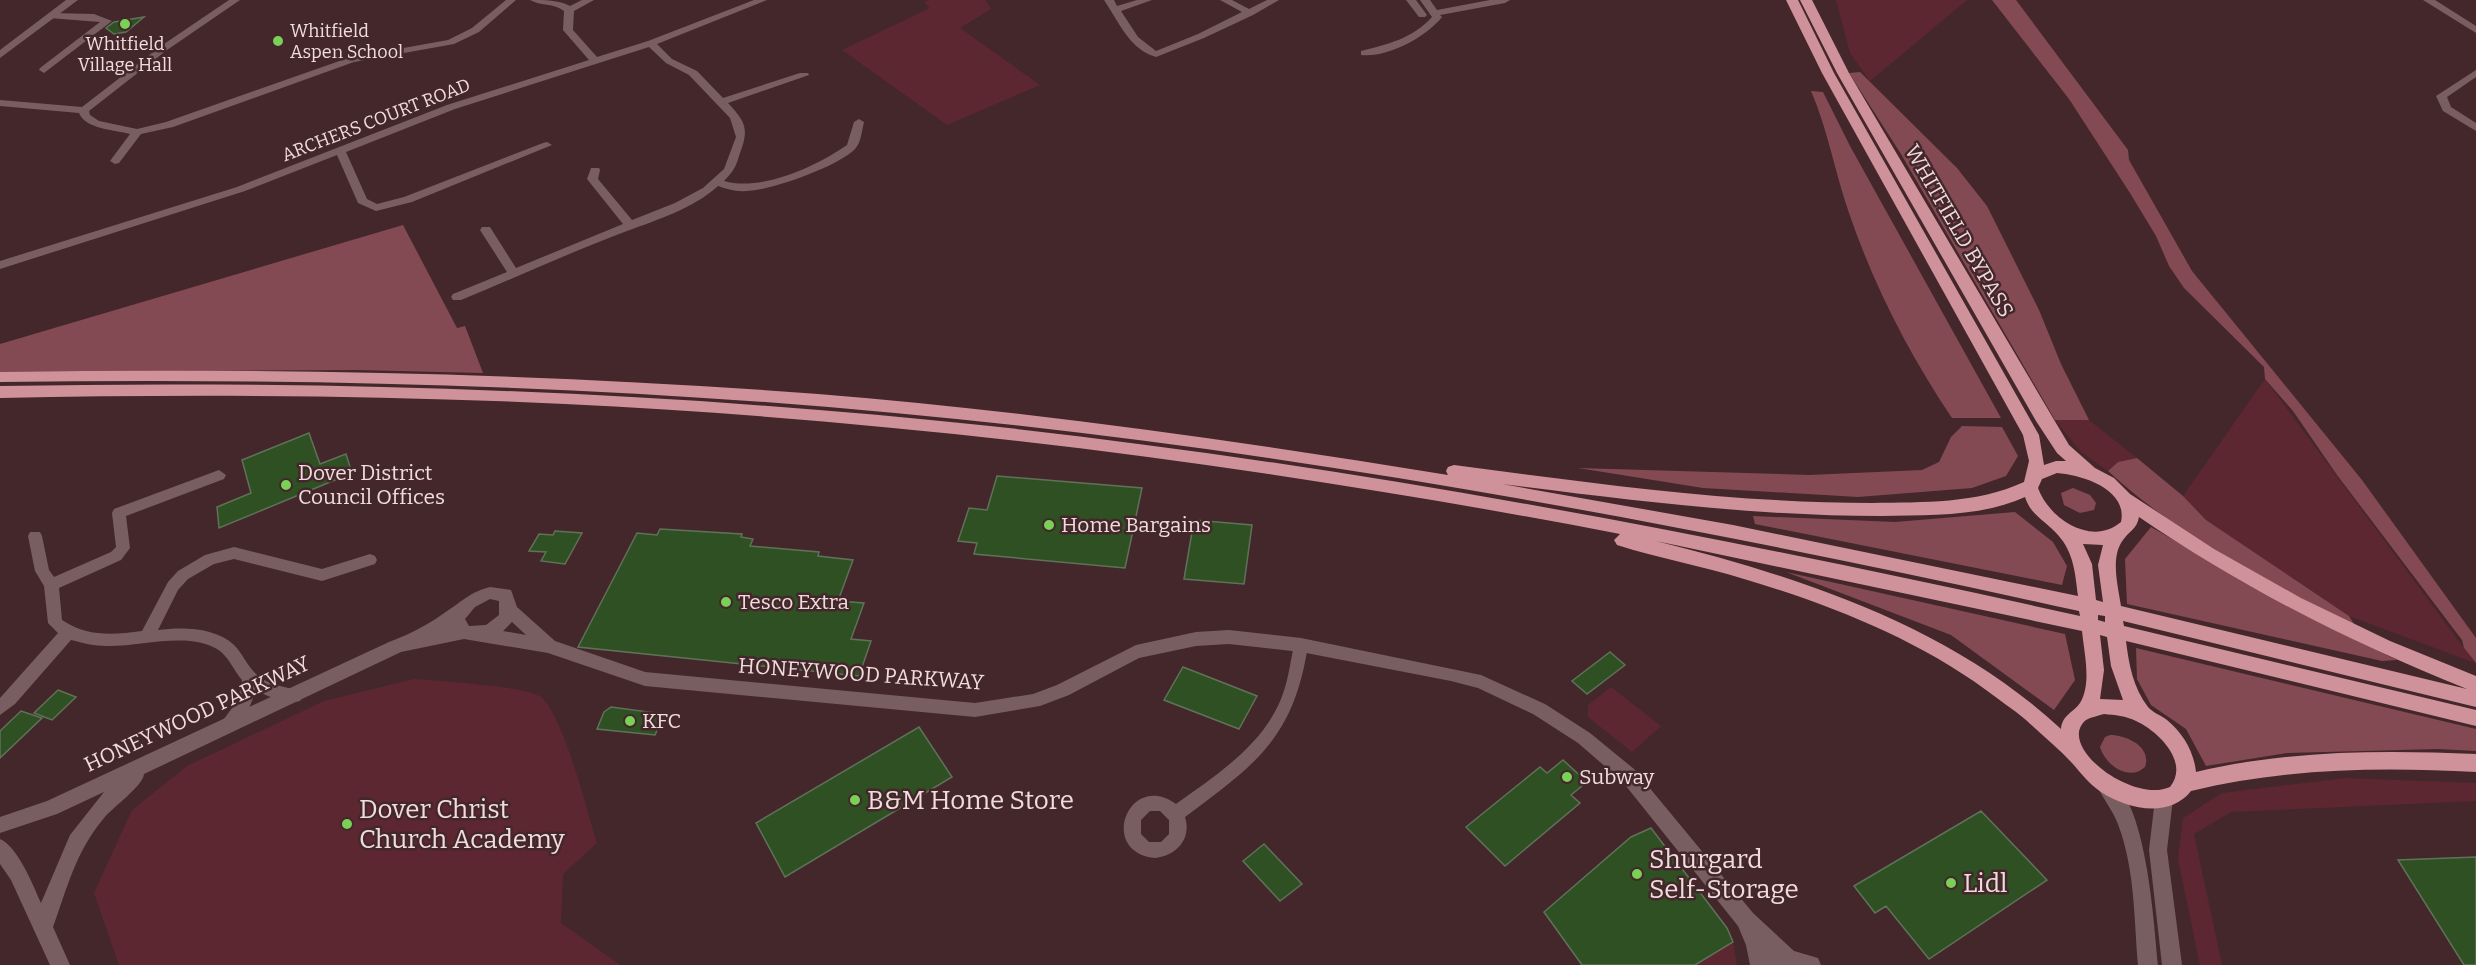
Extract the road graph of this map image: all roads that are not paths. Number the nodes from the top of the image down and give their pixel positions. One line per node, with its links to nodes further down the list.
1 (73, 0): 22 (street)
2 (235, 0): 35 (street)
3 (512, 0): 38 (street)
4 (535, 0): 18 (street)
5 (590, 0): 18 (street)
6 (762, 0): 26 (street, ARCHERS COURT ROAD)
7 (1109, 0): 17 (street)
8 (1147, 0): 17 (street)
9 (1225, 0): 19 (street)
10 (1274, 0): 19 (street)
11 (1505, 0): 21 (street)
12 (1792, 0): 54 (highway, WHITFIELD BYPASS)
13 (1806, 0): 52 (highway, WHITFIELD BYPASS)
14 (2428, 0): 24 (street)
15 (1425, 1): 16 (street); 21 (street)
16 (1412, 2): 20 (street)
17 (1116, 9): 19 (street)
18 (570, 10): 29 (street)
19 (1250, 13)
20 (1422, 15)
21 (1436, 15): 27 (street)
22 (52, 16): 23 (street); 28 (street)
23 (66, 16): 25 (street); 25 (street)
24 (2476, 30)
25 (89, 36): 30 (street)
26 (651, 44): 29 (street, ARCHERS COURT ROAD); 33 (street)
27 (1364, 53)
28 (0, 55)
29 (596, 62): 40 (street, ARCHERS COURT ROAD)
30 (44, 70)
31 (2476, 73): 37 (street)
32 (804, 75): 33 (street)
33 (721, 102): 43 (street)
34 (0, 103): 35 (street)
35 (84, 110): 38 (street)
36 (859, 122): 43 (street)
37 (2476, 128)
38 (137, 132): 41 (street)
39 (547, 145): 40 (street)
40 (340, 150): 46 (street, ARCHERS COURT ROAD)
41 (115, 161)
42 (595, 170): 44 (street)
43 (717, 182): 44 (street)
44 (630, 226): 47 (street)
45 (486, 230): 47 (street)
46 (0, 265)
47 (514, 274): 48 (street)
48 (457, 297)
49 (0, 377): 51 (highway)
50 (0, 392): 55 (highway)
51 (1286, 455): 54 (highway); 73 (highway)
52 (2089, 473): 54 (highway); 56 (highway)
53 (219, 475): 61 (street)
54 (2032, 482): 57 (highway)
55 (1431, 495): 77 (highway); 79 (highway)
56 (2125, 499): 58 (highway); 71 (highway)
57 (2064, 530): 58 (highway); 75 (highway)
58 (2117, 535): 76 (highway)
59 (35, 536): 61 (street)
60 (370, 560): 66 (street)
61 (51, 585): 64 (street)
62 (510, 611): 63 (street); 65 (street); 69 (street, HONEYWOOD PARKWAY)
63 (458, 613): 65 (street); 67 (street, HONEYWOOD PARKWAY)
64 (68, 633): 66 (street); 74 (street)
65 (471, 633): 67 (street, HONEYWOOD PARKWAY); 69 (street, HONEYWOOD PARKWAY)
66 (146, 638): 70 (street)
67 (412, 641): 72 (street, HONEYWOOD PARKWAY)
68 (1300, 645): 69 (street, HONEYWOOD PARKWAY); 85 (street); 88 (street, HONEYWOOD PARKWAY)
69 (549, 646)
70 (250, 679): 72 (street); 78 (street)
71 (2476, 684)
72 (295, 696): 78 (street, HONEYWOOD PARKWAY)
73 (2476, 699)
74 (0, 708)
75 (2088, 709): 76 (highway); 79 (highway)
76 (2144, 716): 82 (highway)
77 (2476, 718)
78 (226, 728): 80 (street, HONEYWOOD PARKWAY)
79 (2076, 755): 83 (highway)
80 (155, 761): 86 (street, HONEYWOOD PARKWAY); 89 (street)
81 (2476, 763): 82 (highway)
82 (2184, 784): 84 (highway)
83 (2106, 786): 84 (highway); 95 (street)
84 (2164, 799): 96 (street)
85 (1176, 814)
86 (0, 825)
87 (0, 848): 89 (street)
88 (1746, 920): 90 (street, HONEYWOOD PARKWAY); 92 (street, HONEYWOOD PARKWAY)
89 (44, 925): 91 (street)
90 (1789, 958): 93 (street); 94 (street)
91 (60, 965)
92 (1760, 965)
93 (1769, 965)
94 (1811, 965)
95 (2148, 965)
96 (2172, 965)

